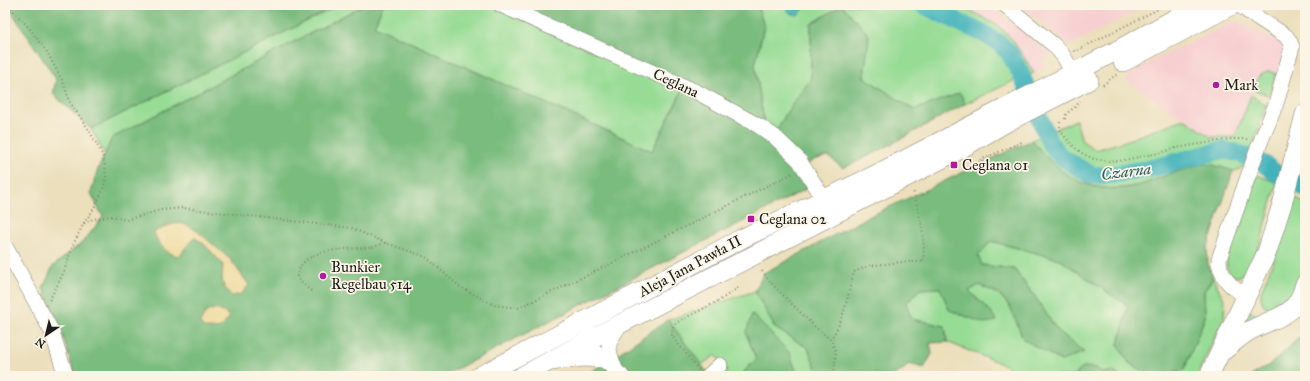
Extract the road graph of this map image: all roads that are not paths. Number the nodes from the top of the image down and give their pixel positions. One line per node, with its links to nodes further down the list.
1 (501, 5): 10 (street, Ceglana)
2 (1004, 5): 6 (street)
3 (1200, 5): 6 (main road)
4 (1232, 5): 7 (main road)
5 (1238, 5): 13 (street)
6 (1073, 73): 7 (main road)
7 (1044, 96): 8 (main road)
8 (1013, 112): 10 (main road, Aleja Jana Pawła II); 16 (main road, Aleja Jana Pawła II)
9 (1305, 114): 13 (main road)
10 (821, 193): 14 (main road, Aleja Jana Pawła II)
11 (5, 246): 23 (street)
12 (1305, 284): 15 (main road)
13 (1247, 297): 15 (main road); 18 (main road)
14 (599, 314): 17 (street); 24 (main road, Aleja Jana Pawła II)
15 (1279, 317): 18 (main road)
16 (621, 324): 17 (main road, Aleja Jana Pawła II); 21 (street)
17 (586, 341): 19 (main road, Aleja Jana Pawła II); 21 (street)
18 (1218, 355): 26 (main road)
19 (544, 364): 21 (street); 25 (main road, Aleja Jana Pawła II)
20 (720, 366): 22 (street)
21 (614, 369)
22 (704, 373)
23 (66, 376)
24 (480, 376)
25 (522, 376)
26 (1209, 376)

